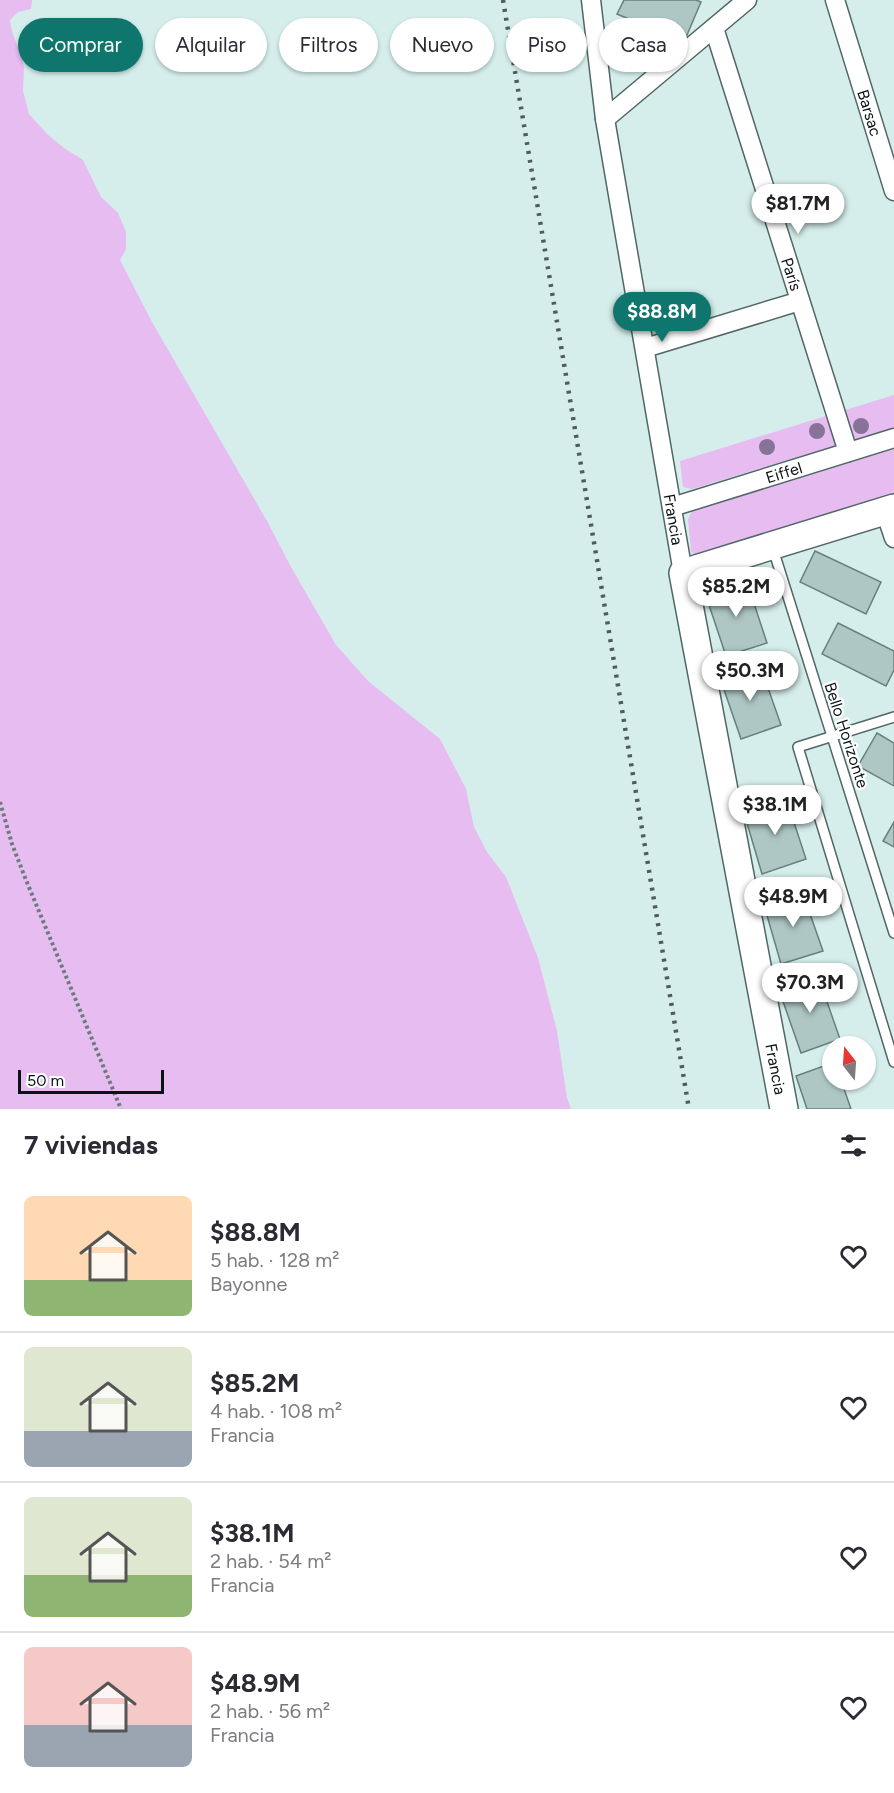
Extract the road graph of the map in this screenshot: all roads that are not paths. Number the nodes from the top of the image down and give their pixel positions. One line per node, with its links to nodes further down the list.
1 (591, 0): 5 (street, Francia)
2 (747, 0): 4 (street)
3 (835, 0): 6 (street, Barsac)
4 (714, 28): 5 (street); 7 (street, París)
5 (605, 119): 8 (street, Francia)
6 (894, 191)
7 (801, 301): 8 (street); 10 (street, París)
8 (645, 348): 11 (street, Francia)
9 (894, 438): 10 (street, Eiffel)
10 (848, 452): 11 (street, Eiffel)
11 (672, 507): 15 (street, Francia)
12 (890, 509): 13 (street); 14 (street)
13 (894, 538)
14 (772, 546): 15 (street); 17 (lane, Bello Horizonte)
15 (683, 573): 20 (street, Francia)
16 (894, 717): 17 (lane)
17 (832, 736): 18 (lane, Bello Horizonte); 19 (lane)
18 (894, 933)
19 (894, 1062)
20 (784, 1109)

